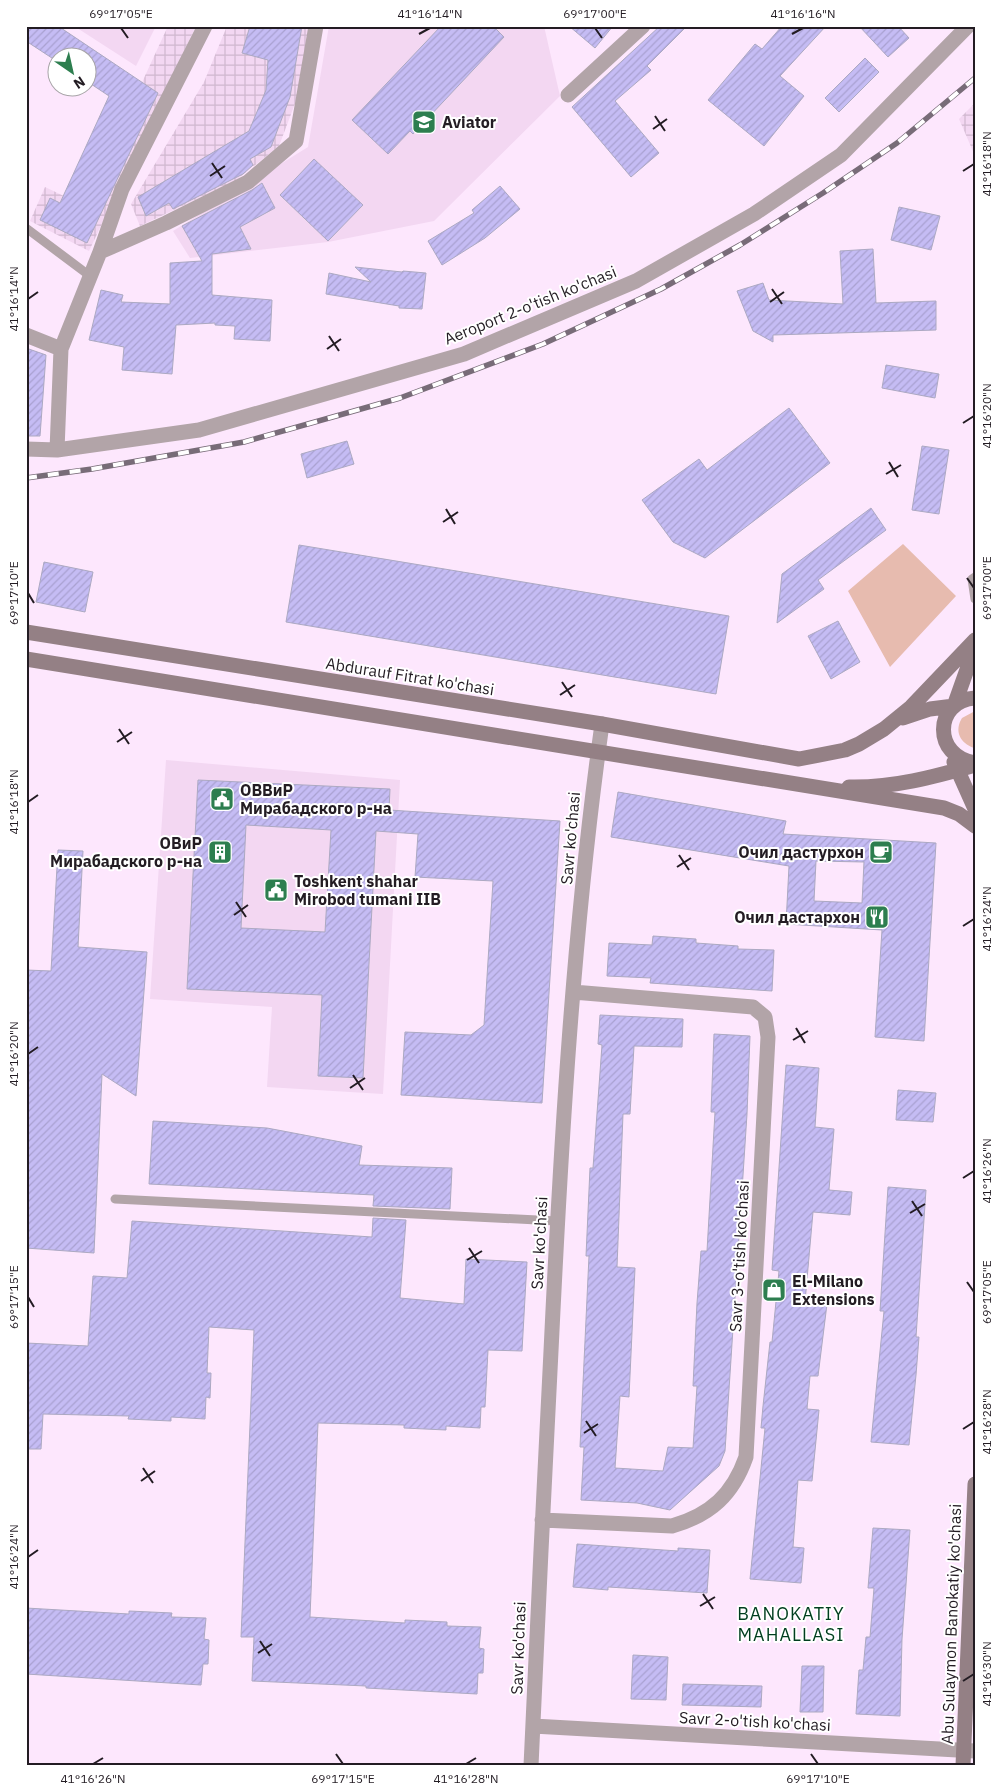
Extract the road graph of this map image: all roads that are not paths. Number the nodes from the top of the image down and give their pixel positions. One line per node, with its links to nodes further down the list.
1 (205, 26): 7 (street)
2 (316, 26): 7 (street)
3 (643, 26): 5 (street)
4 (968, 26): 12 (street, Aeroport 2-o'tish ko'chasi)
5 (568, 95)
6 (26, 228): 8 (lane)
7 (100, 252): 8 (street)
8 (90, 276): 10 (street)
9 (26, 335): 10 (street)
10 (60, 349): 12 (street)
11 (26, 449): 12 (street, Aeroport 2-o'tish ko'chasi)
12 (57, 450)
13 (975, 577): 14 (lane)
14 (975, 599)
15 (26, 632): 22 (main road, Abdurauf Fitrat ko'chasi)
16 (975, 640): 21 (main road)
17 (975, 647): 20 (main road)
18 (26, 659): 24 (main road)
19 (975, 698): 20 (main road)
20 (954, 706): 21 (main road); 23 (main road)
21 (895, 720): 22 (main road, Abdurauf Fitrat ko'chasi)
22 (602, 724): 24 (street, Savr ko'chasi)
23 (949, 749): 25 (main road); 26 (main road)
24 (598, 752): 27 (main road); 30 (street, Savr ko'chasi)
25 (975, 764): 26 (main road)
26 (958, 770): 27 (main road); 28 (main road)
27 (783, 783): 29 (main road)
28 (975, 809)
29 (975, 826)
30 (573, 992): 32 (street, Savr ko'chasi); 34 (street, Savr 3-o'tish ko'chasi)
31 (115, 1199): 32 (lane)
32 (557, 1222): 34 (street, Savr ko'chasi)
33 (975, 1484): 36 (main road, Abu Sulaymon Banokatiy ko'chasi)
34 (542, 1520): 35 (street, Savr ko'chasi)
35 (533, 1726): 36 (street, Savr 2-o'tish ko'chasi); 37 (street, Savr ko'chasi)
36 (967, 1756)
37 (531, 1766)

